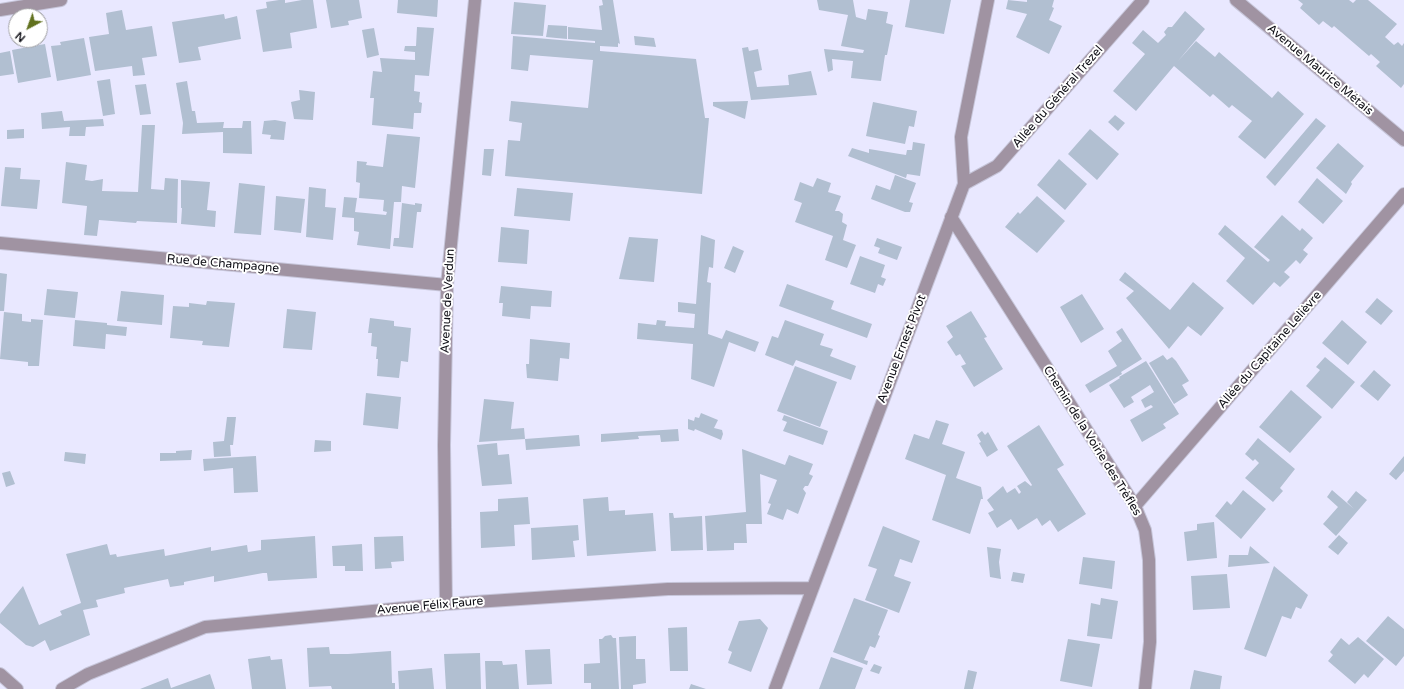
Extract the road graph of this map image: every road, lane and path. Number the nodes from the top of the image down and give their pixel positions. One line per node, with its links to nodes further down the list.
1 (61, 0): 6 (street)
2 (475, 0): 12 (street, Avenue de Verdun)
3 (988, 0): 8 (street, Avenue Ernest Pivot)
4 (1143, 0): 8 (street, Allée du Général Trezel)
5 (1236, 0): 7 (street, Avenue Maurice Métais)
6 (0, 10)
7 (1404, 140)
8 (964, 184): 10 (street, Avenue Ernest Pivot)
9 (1404, 194): 13 (street, Allée du Capitaine Lelièvre)
10 (951, 217): 13 (street, Chemin de la Voirie des Trèfles); 14 (street, Avenue Ernest Pivot)
11 (0, 242): 12 (street, Rue de Champagne)
12 (447, 285): 15 (street, Avenue de Verdun)
13 (1135, 506): 20 (street, Chemin de la Voirie des Trèfles)
14 (812, 588): 15 (street, Avenue Félix Faure); 19 (street, Avenue Ernest Pivot)
15 (446, 604): 18 (street, Avenue Félix Faure)
16 (0, 674): 17 (street)
17 (16, 689)
18 (62, 689)
19 (775, 689)
20 (1145, 689)

